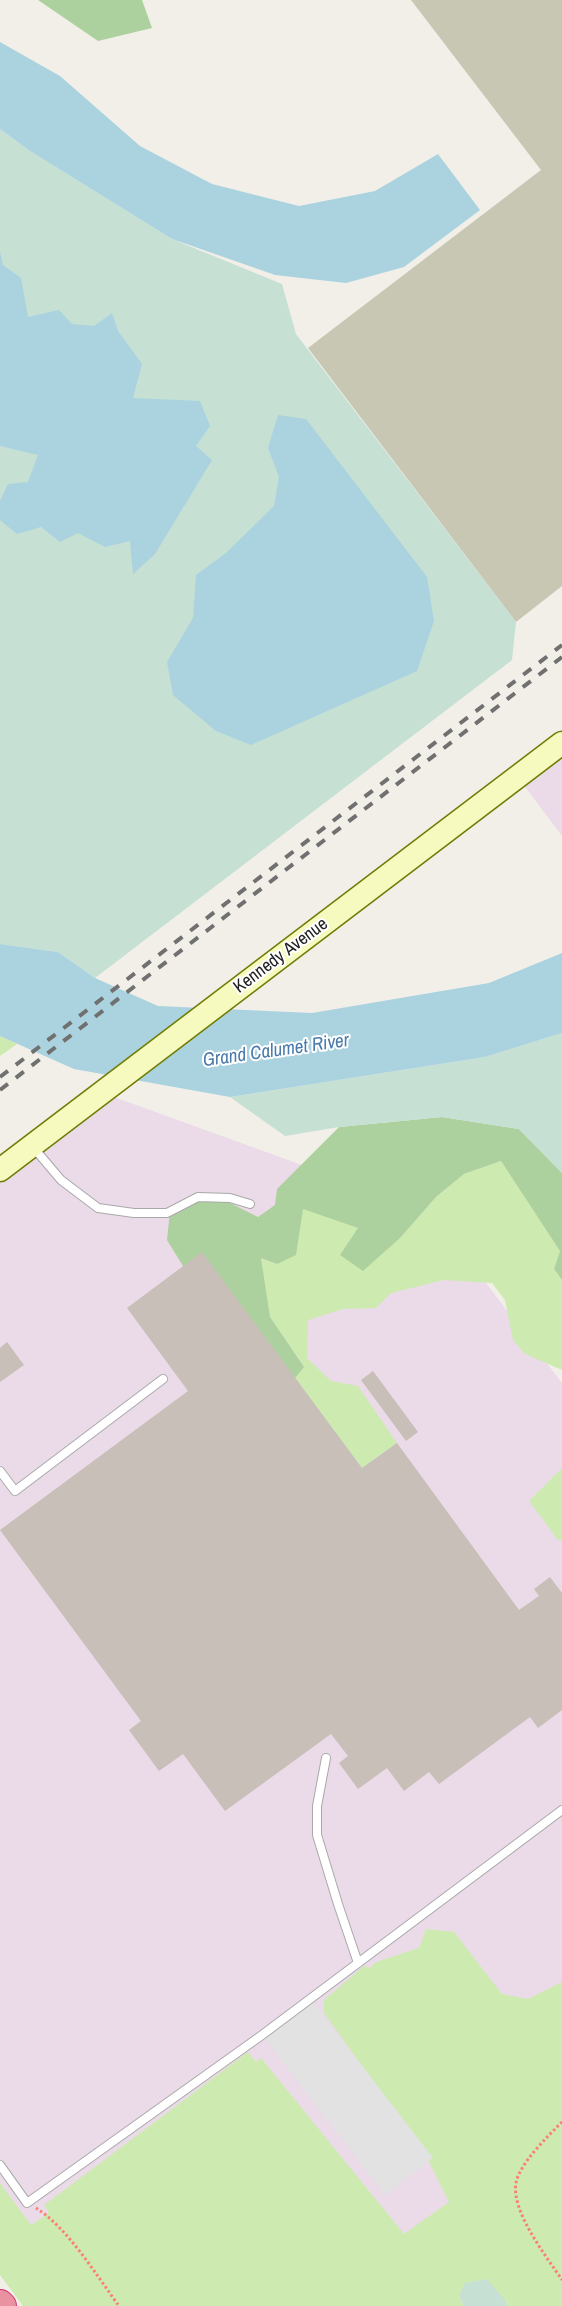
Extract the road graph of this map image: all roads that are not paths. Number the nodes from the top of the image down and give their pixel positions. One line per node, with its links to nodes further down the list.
1 (562, 743): 2 (main road, Kennedy Avenue)
2 (32, 1145): 3 (main road, Kennedy Avenue); 4 (lane)
3 (0, 1170)
4 (250, 1204)
5 (163, 1379): 6 (lane)
6 (0, 1471)
7 (326, 1758): 9 (lane)
8 (562, 1810): 9 (lane)
9 (358, 1963): 10 (lane)
10 (0, 2165)

